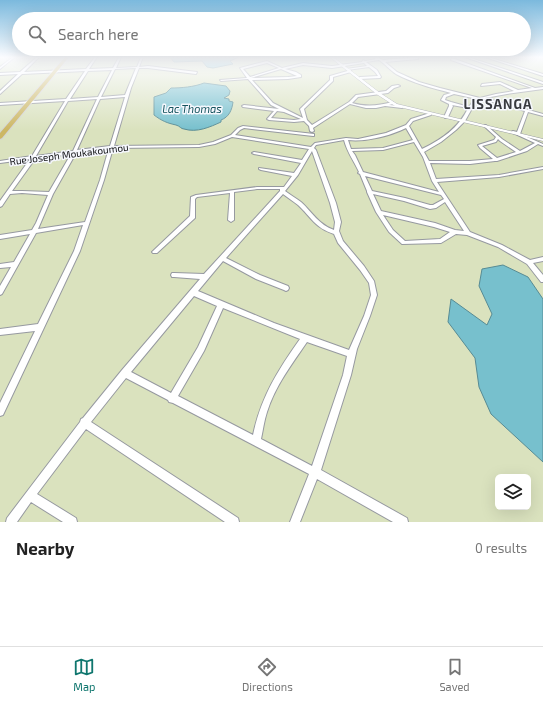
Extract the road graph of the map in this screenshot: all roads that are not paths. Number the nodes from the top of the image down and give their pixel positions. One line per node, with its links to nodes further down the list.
1 (12, 81): 17 (street)
2 (47, 81): 24 (highway)
3 (79, 81): 23 (street)
4 (107, 81): 21 (street)
5 (132, 81): 20 (street)
6 (251, 81): 35 (street)
7 (331, 81): 39 (street)
8 (364, 81): 18 (street)
9 (419, 81): 16 (street)
10 (513, 81): 14 (street)
11 (482, 85): 15 (street)
12 (398, 86): 18 (street)
13 (543, 88): 14 (street)
14 (533, 89): 15 (street); 19 (street)
15 (518, 91): 22 (street)
16 (455, 92): 22 (street); 27 (street)
17 (0, 93)
18 (378, 93): 25 (street); 26 (street)
19 (543, 93)
20 (127, 96): 21 (street); 56 (street)
21 (98, 98): 23 (street); 60 (street)
22 (482, 99): 32 (street); 33 (street)
23 (67, 100): 24 (street); 62 (street)
24 (29, 102): 28 (street); 48 (highway)
25 (350, 103): 29 (street); 43 (street)
26 (392, 103): 29 (street); 31 (street)
27 (450, 103): 32 (street); 38 (street)
28 (0, 104)
29 (387, 105): 31 (street)
30 (244, 106): 34 (street)
31 (402, 107): 36 (street)
32 (471, 108): 40 (street)
33 (527, 110): 37 (street); 45 (street)
34 (275, 111): 35 (street); 39 (street)
35 (285, 111): 39 (street)
36 (430, 114): 38 (street); 41 (street)
37 (543, 114)
38 (446, 118): 40 (street)
39 (305, 120): 43 (street)
40 (463, 121): 42 (street); 58 (street)
41 (407, 126): 50 (street); 52 (street)
42 (486, 126): 44 (street); 49 (street)
43 (311, 128): 46 (street)
44 (512, 132): 45 (street); 53 (street)
45 (519, 133): 51 (street)
46 (313, 135): 47 (street, Rue Joseph Moukakoumou); 55 (street)
47 (232, 136): 55 (street); 56 (street, Rue Joseph Moukakoumou)
48 (0, 137)
49 (498, 137): 59 (street); 63 (street)
50 (346, 139): 55 (street); 57 (street)
51 (543, 140)
52 (414, 141): 57 (street); 58 (street)
53 (538, 143): 54 (street); 59 (street)
54 (543, 145)
55 (313, 146): 65 (street); 83 (street)
56 (111, 147): 60 (street, Rue Joseph Moukakoumou); 82 (street)
57 (349, 150): 69 (street)
58 (422, 151): 66 (street)
59 (519, 152): 63 (street)
60 (73, 153): 62 (street, Rue Joseph Moukakoumou); 76 (street)
61 (254, 154): 65 (street)
62 (33, 158): 64 (street, Rue Joseph Moukakoumou); 75 (street)
63 (497, 160): 66 (street)
64 (0, 162)
65 (304, 162): 70 (street)
66 (427, 162): 71 (street)
67 (543, 168): 71 (street)
68 (261, 169): 70 (street)
69 (360, 173): 74 (street); 77 (street)
70 (296, 174): 72 (street)
71 (434, 181): 77 (street)
72 (283, 189): 73 (street); 83 (street); 89 (street)
73 (232, 191): 81 (street); 88 (street)
74 (369, 192): 78 (street); 80 (street)
75 (8, 193): 76 (street); 79 (street)
76 (51, 194): 84 (street)
77 (442, 194): 78 (street)
78 (446, 200): 86 (street)
79 (0, 205)
80 (379, 212): 85 (street); 85 (street)
81 (231, 220)
82 (87, 223): 84 (street); 101 (street)
83 (336, 231): 104 (street)
84 (35, 232): 87 (street); 92 (street)
85 (455, 232): 86 (street)
86 (468, 233): 91 (street)
87 (0, 237)
88 (155, 252)
89 (222, 258): 95 (street); 97 (street)
90 (543, 259): 91 (street)
91 (529, 262): 96 (street)
92 (16, 264): 93 (street); 98 (street)
93 (0, 266)
94 (174, 275): 95 (street)
95 (206, 277): 99 (street)
96 (543, 280)
97 (286, 288)
98 (0, 292)
99 (193, 292): 100 (street); 105 (street)
100 (221, 305): 103 (street); 106 (street)
101 (40, 327): 102 (street); 107 (street)
102 (0, 332)
103 (305, 339): 104 (street); 109 (street)
104 (351, 354): 110 (street)
105 (125, 373): 106 (street); 108 (street)
106 (172, 399): 109 (street)
107 (0, 412)
108 (84, 422): 111 (street); 114 (street)
109 (256, 441): 110 (street)
110 (315, 472): 115 (street); 116 (street)
111 (30, 495): 112 (street); 113 (street)
112 (11, 522)
113 (72, 522)
114 (234, 522)
115 (295, 522)
116 (403, 522)

